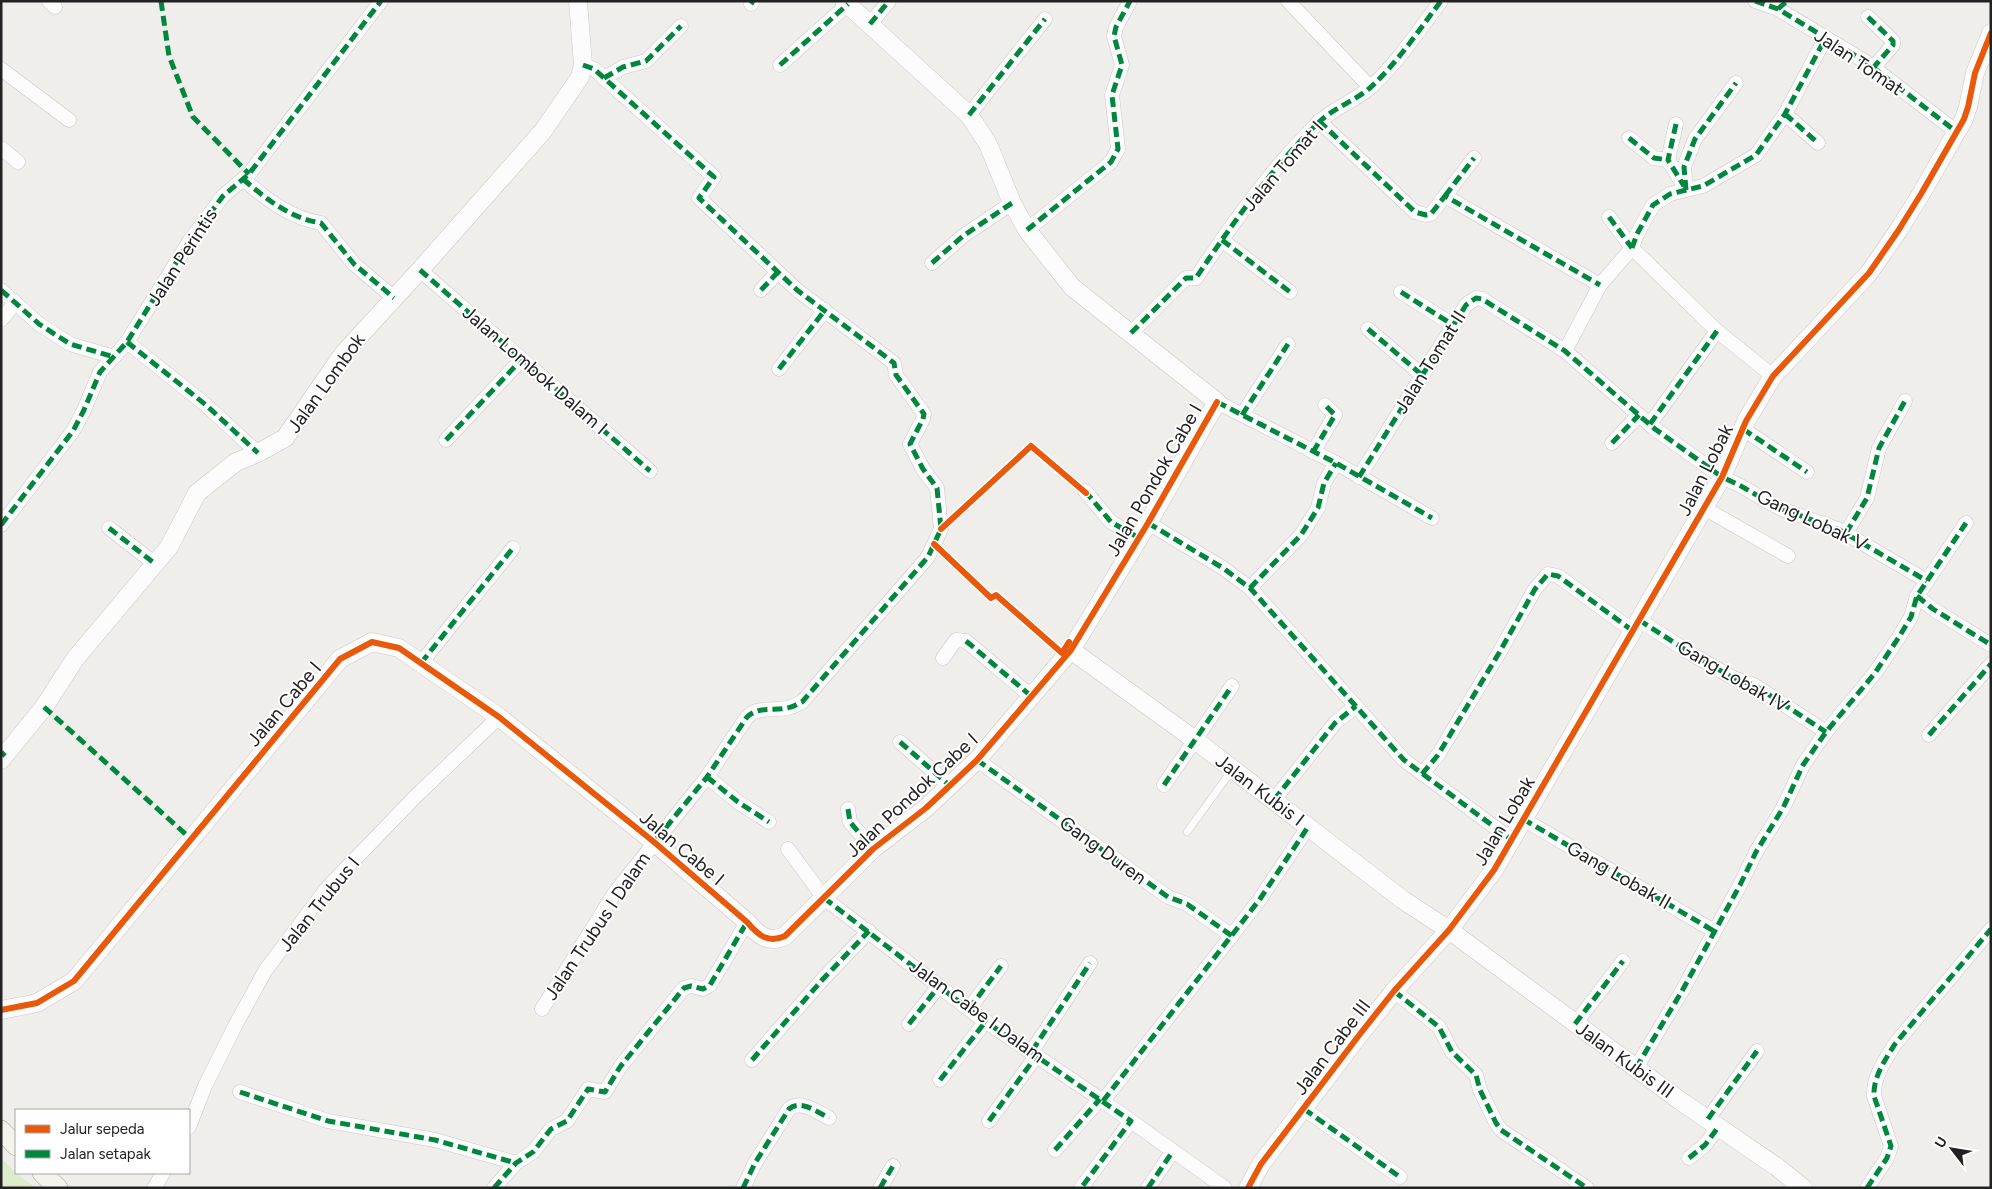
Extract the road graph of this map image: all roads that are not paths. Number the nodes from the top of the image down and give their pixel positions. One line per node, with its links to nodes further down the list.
1 (382, 1): 36 (street, Jalan Perintis)
2 (578, 1): 16 (street, Jalan Lombok)
3 (889, 1): 12 (street)
4 (1130, 1): 41 (street)
5 (1288, 1): 23 (street)
6 (1441, 1): 23 (street, Jalan Tomat I)
7 (1755, 1): 9 (street, Jalan Tomat)
8 (846, 3): 12 (street); 17 (street)
9 (1782, 4): 15 (street, Jalan Tomat)
10 (1868, 17): 19 (street)
11 (1045, 19): 25 (street)
12 (870, 24): 25 (street)
13 (681, 26): 21 (street)
14 (1991, 33): 18 (street, Jalan Lobak)
15 (1825, 39): 19 (street, Jalan Tomat); 24 (street)
16 (582, 65): 21 (street); 45 (street, Jalan Lombok)
17 (780, 65)
18 (1984, 66): 29 (street, Jalan Lobak)
19 (1873, 68): 29 (street, Jalan Tomat)
20 (1, 69): 26 (street)
21 (604, 78): 46 (street)
22 (1736, 83): 37 (street)
23 (1370, 87): 27 (street, Jalan Tomat I)
24 (1785, 114): 31 (street); 37 (street)
25 (969, 115): 39 (street)
26 (69, 120)
27 (1319, 121): 38 (street); 42 (street, Jalan Tomat I)
28 (1676, 124): 34 (street)
29 (1958, 133): 67 (street, Jalan Lobak)
30 (1629, 138): 34 (street)
31 (1818, 143)
32 (1, 148): 35 (street)
33 (1474, 158): 38 (street)
34 (1668, 160): 37 (street)
35 (18, 162)
36 (243, 179): 52 (street); 60 (street, Jalan Perintis)
37 (1686, 190): 43 (street)
38 (1445, 196): 47 (street)
39 (1012, 203): 41 (street); 44 (street)
40 (1608, 217): 43 (street)
41 (1027, 230): 59 (street)
42 (1222, 240): 50 (street); 59 (street, Jalan Tomat I)
43 (1632, 248): 47 (street); 58 (street)
44 (932, 263)
45 (420, 270): 52 (street, Jalan Lombok); 64 (street, Jalan Lombok Dalam I)
46 (778, 272): 49 (street); 54 (street)
47 (1600, 286): 62 (street)
48 (1, 290): 63 (street)
49 (761, 290)
50 (1290, 292)
51 (1401, 292): 56 (street)
52 (394, 298): 78 (street, Jalan Lombok)
53 (11, 308): 55 (street)
54 (824, 310): 65 (street); 117 (street, Jalan Trubus I Dalam)
55 (1, 320)
56 (1453, 325): 62 (street, Jalan Tomat II); 66 (street, Jalan Tomat II)
57 (1368, 329): 66 (street)
58 (1717, 331): 67 (street); 73 (street)
59 (1131, 333): 69 (street)
60 (127, 342): 63 (street, Jalan Perintis); 78 (street)
61 (1288, 344): 71 (street)
62 (1565, 350): 72 (street, Jalan Tomat II)
63 (114, 357): 89 (street, Jalan Perintis)
64 (522, 359): 75 (street); 80 (street, Jalan Lombok Dalam I)
65 (779, 370)
66 (1422, 376): 82 (street, Jalan Tomat II)
67 (1773, 376): 74 (street, Jalan Lobak)
68 (1905, 401): 91 (street)
69 (1217, 402): 71 (street); 87 (street, Jalan Pondok Cabe I)
70 (1324, 406): 77 (street)
71 (1242, 415): 77 (street)
72 (1639, 415): 73 (street, Jalan Tomat II); 76 (street)
73 (1650, 424): 83 (street, Jalan Tomat II)
74 (1742, 429): 81 (street); 83 (street, Jalan Lobak)
75 (446, 440)
76 (1612, 443)
77 (1313, 452): 79 (street)
78 (258, 453): 95 (street, Jalan Lombok)
79 (1336, 463): 82 (street); 97 (street)
80 (650, 471)
81 (1808, 472)
82 (1358, 477): 86 (street)
83 (1722, 477): 85 (street, Jalan Lobak); 91 (street, Gang Lobak V)
84 (1085, 491): 92 (street)
85 (1704, 508): 94 (street); 99 (street, Jalan Lobak)
86 (1432, 518)
87 (1148, 523): 92 (street, Jalan Pondok Cabe I); 97 (street)
88 (1966, 523): 96 (street)
89 (1, 525)
90 (109, 528): 95 (street)
91 (1846, 533): 96 (street, Gang Lobak V)
92 (1139, 538): 101 (street, Jalan Pondok Cabe I)
93 (513, 548): 103 (street)
94 (1788, 556)
95 (154, 563): 113 (street, Jalan Lombok)
96 (1927, 581): 98 (street)
97 (1250, 588): 107 (street)
98 (1917, 596): 100 (street); 109 (street)
99 (1636, 625): 109 (street, Gang Lobak IV); 116 (street, Gang Lobak IV); 122 (street, Jalan Lobak)
100 (1991, 645)
101 (1070, 650): 106 (street, Jalan Pondok Cabe I); 111 (street, Jalan Kubis I)
102 (942, 658): 106 (street)
103 (421, 663): 108 (street, Jalan Cabe I); 144 (street, Jalan Cabe I)
104 (1991, 664): 110 (street)
105 (1232, 686): 111 (street)
106 (1031, 696): 114 (street, Jalan Pondok Cabe I)
107 (1356, 706): 116 (street); 120 (street)
108 (498, 717): 127 (street, Jalan Cabe I); 160 (street, Jalan Trubus I)
109 (1826, 732): 135 (street)
110 (1929, 735)
111 (1195, 740): 115 (street, Jalan Kubis I); 119 (street)
112 (900, 742): 118 (street)
113 (2, 756)
114 (976, 760): 118 (street, Jalan Pondok Cabe I); 136 (street, Gang Duren)
115 (1234, 771): 120 (street, Jalan Kubis I); 125 (lane)
116 (1422, 774): 126 (street)
117 (707, 777): 123 (street); 127 (street, Jalan Trubus I Dalam)
118 (949, 785): 129 (street, Jalan Pondok Cabe I)
119 (1164, 785)
120 (1274, 800): 124 (street, Jalan Kubis I)
121 (848, 809): 129 (street)
122 (1523, 820): 126 (street, Jalan Lobak); 135 (street, Gang Lobak II)
123 (769, 822)
124 (1308, 827): 133 (street, Jalan Kubis I); 136 (street)
125 (1187, 832)
126 (1512, 840): 133 (street, Jalan Lobak)
127 (654, 842): 131 (street, Jalan Cabe I); 142 (street, Jalan Trubus I Dalam)
128 (788, 849): 130 (street, Jalan Cabe I Dalam)
129 (872, 849): 130 (street, Jalan Pondok Cabe I)
130 (824, 898): 131 (street, Jalan Pondok Cabe I); 134 (street, Jalan Cabe I Dalam)
131 (747, 922): 166 (street)
132 (1991, 929): 182 (street)
133 (1449, 930): 141 (street, Jalan Cabe III); 147 (street, Jalan Kubis III)
134 (869, 931): 140 (street, Jalan Cabe I Dalam); 150 (street)
135 (1714, 931): 151 (street)
136 (1232, 936): 154 (street)
137 (1623, 961): 147 (street)
138 (1090, 964): 149 (street)
139 (1001, 966): 143 (street)
140 (939, 986): 143 (street, Jalan Cabe I Dalam); 146 (street)
141 (1394, 991): 155 (street, Jalan Cabe III); 171 (street)
142 (542, 1009)
143 (969, 1009): 145 (street, Jalan Cabe I Dalam)
144 (1, 1010)
145 (986, 1021): 149 (street, Jalan Cabe I Dalam); 152 (street)
146 (910, 1024)
147 (1575, 1024): 151 (street, Jalan Kubis III)
148 (1757, 1051): 159 (street)
149 (1035, 1053): 154 (street, Jalan Cabe I Dalam); 157 (street)
150 (752, 1060)
151 (1636, 1068): 159 (street, Jalan Kubis III)
152 (940, 1080)
153 (240, 1092): 166 (street)
154 (1102, 1100): 158 (street, Jalan Cabe I Dalam); 163 (street)
155 (1304, 1109): 170 (street); 180 (street, Jalan Cabe III)
156 (829, 1118): 175 (street)
157 (989, 1121)
158 (1131, 1121): 164 (street, Jalan Cabe I Dalam); 177 (street)
159 (1714, 1122): 165 (street); 181 (street, Jalan Kubis III)
160 (190, 1125)
161 (1, 1130): 162 (main road)
162 (15, 1145)
163 (1055, 1150)
164 (1172, 1151): 178 (street); 179 (street, Jalan Cabe I Dalam)
165 (1689, 1158)
166 (516, 1163): 174 (street)
167 (893, 1166): 176 (street)
168 (43, 1174): 172 (main road)
169 (162, 1174): 173 (street)
170 (1400, 1177)
171 (1577, 1185)
172 (58, 1188)
173 (154, 1188)
174 (494, 1188)
175 (743, 1188)
176 (880, 1188)
177 (1081, 1188)
178 (1148, 1188)
179 (1225, 1188)
180 (1248, 1188)
181 (1803, 1188)
182 (1867, 1188)

